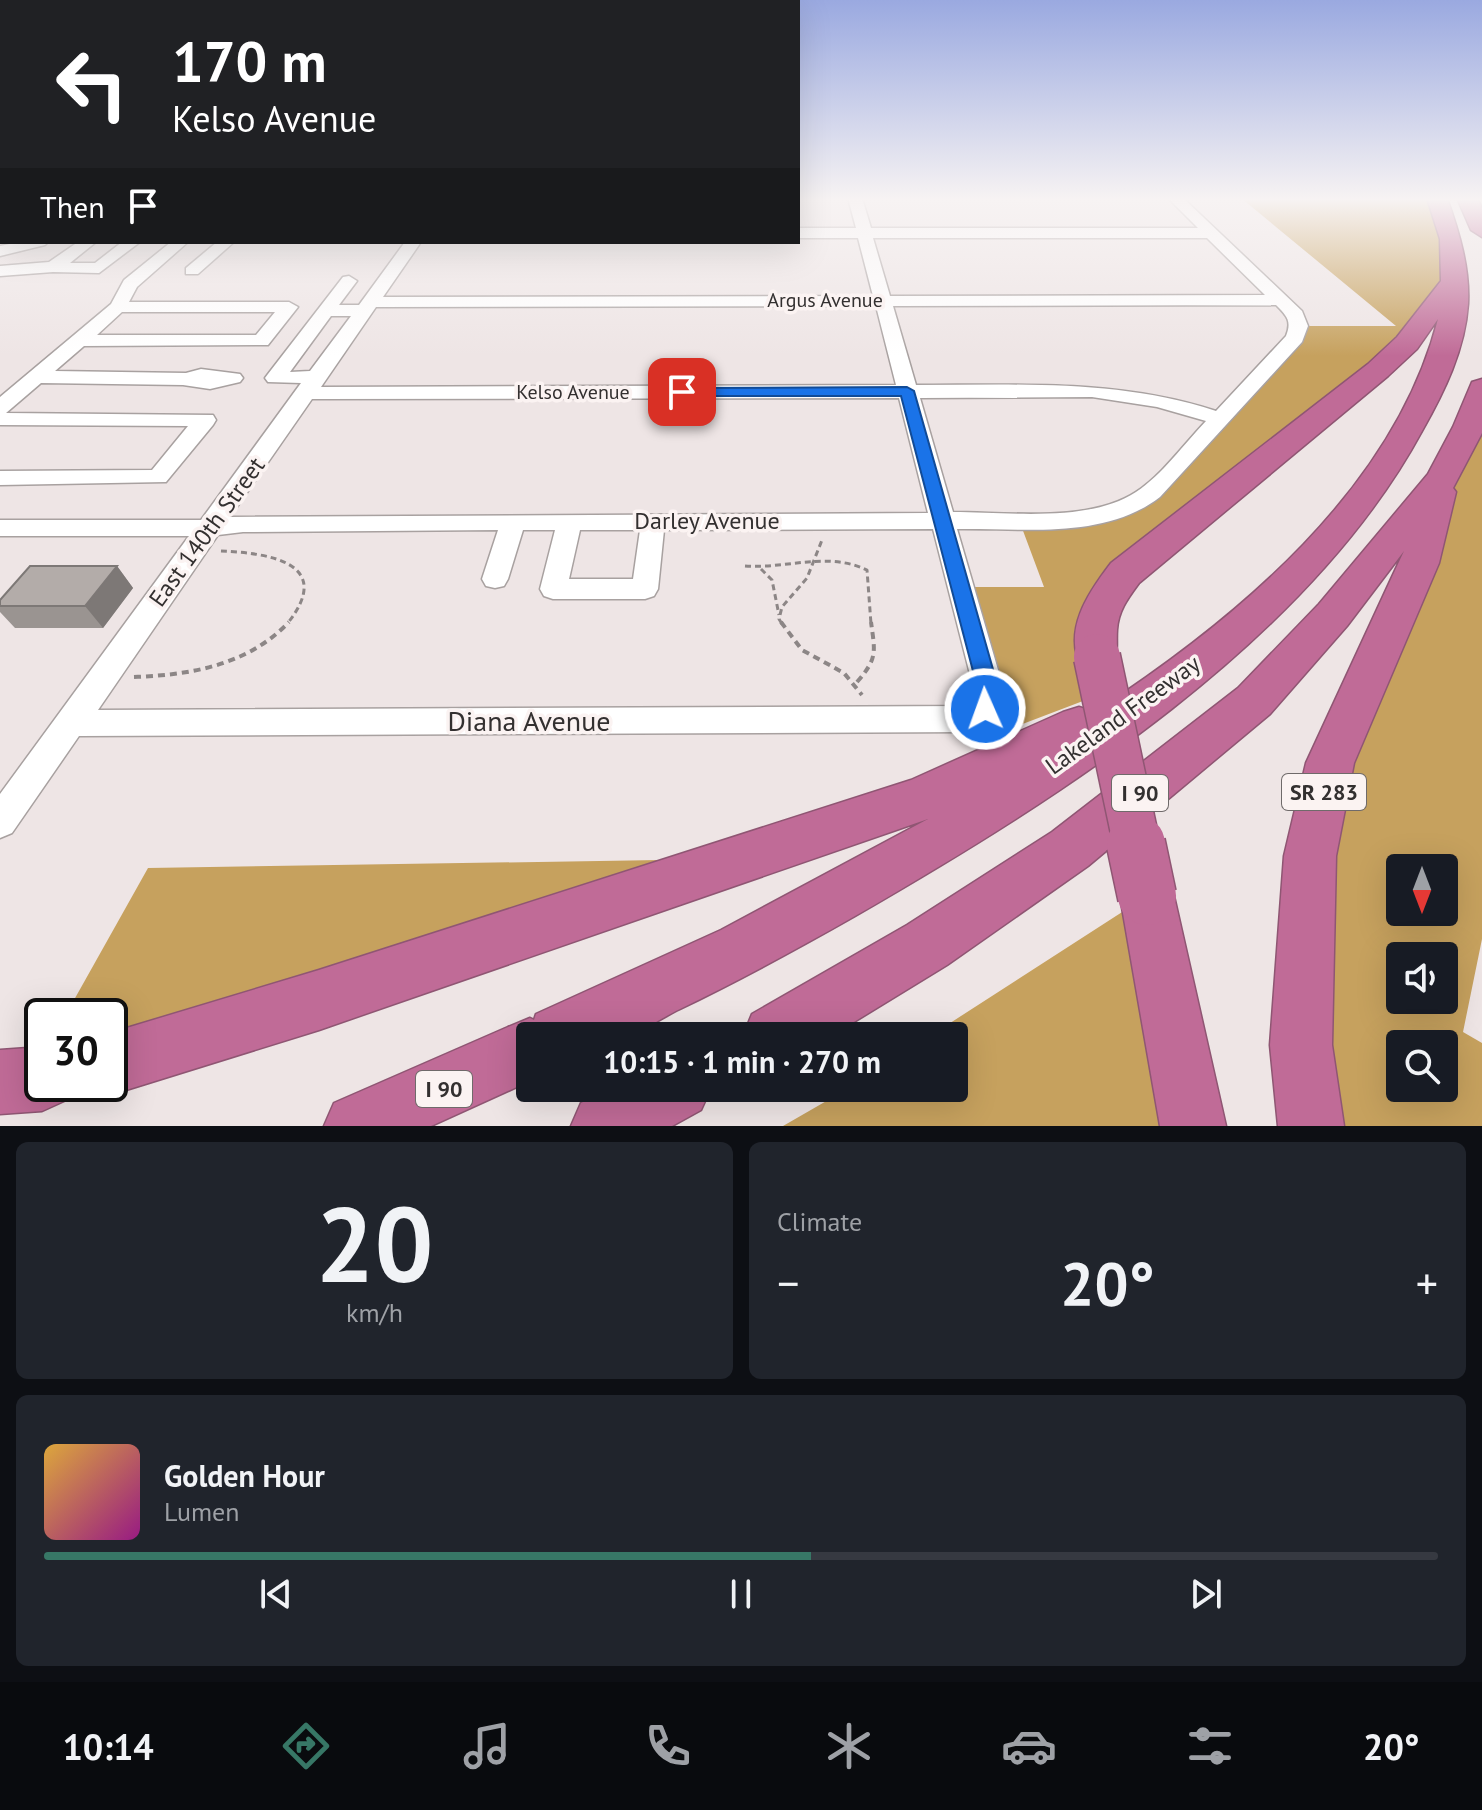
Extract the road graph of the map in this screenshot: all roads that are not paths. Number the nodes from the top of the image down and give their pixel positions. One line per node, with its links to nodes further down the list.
1 (76, 251): 9 (street)
2 (121, 251): 9 (street)
3 (170, 251): 17 (street)
4 (216, 251): 11 (street)
5 (407, 251): 16 (street, East 140th Street)
6 (869, 251): 14 (street)
7 (1230, 251): 15 (street, Darley Avenue)
8 (1452, 251): 12 (highway, Lakeland Freeway)
9 (53, 267): 10 (street)
10 (0, 271)
11 (192, 271)
12 (1456, 279): 37 (highway, Lakeland Freeway); 49 (highway, bridge)
13 (349, 281): 18 (street)
14 (882, 300): 15 (street, Argus Avenue); 16 (street, Argus Avenue); 24 (street)
15 (1280, 300): 27 (street, Darley Avenue)
16 (368, 306): 18 (street, Argus Avenue); 22 (street, East 140th Street)
17 (118, 307): 19 (street); 19 (street)
18 (326, 311): 21 (street)
19 (79, 340): 20 (street)
20 (36, 377): 21 (street, Kelso Avenue); 25 (street)
21 (254, 378): 22 (street, Kelso Avenue)
22 (312, 385): 24 (street, Kelso Avenue); 35 (street, East 140th Street)
23 (1482, 388): 29 (highway, I 90)
24 (907, 391): 27 (street, Kelso Avenue); 30 (street)
25 (0, 408)
26 (0, 419): 28 (street)
27 (1220, 419): 30 (street, Darley Avenue)
28 (0, 478)
29 (1443, 478): 41 (highway, I 90); 50 (highway, SR 283)
30 (942, 520): 31 (street, Darley Avenue); 38 (street, Diana Avenue)
31 (653, 521): 33 (street, Darley Avenue); 33 (street)
32 (513, 522): 33 (street, Darley Avenue); 35 (street, Darley Avenue); 36 (street)
33 (569, 522)
34 (0, 528): 35 (street, Darley Avenue)
35 (210, 528): 38 (street, East 140th Street)
36 (495, 579)
37 (1172, 684): 40 (highway, Lakeland Freeway); 43 (highway)
38 (71, 723): 39 (street, East 140th Street)
39 (1, 818)
40 (588, 1022)
41 (798, 1022)
42 (516, 1055): 47 (highway, I 90)
43 (128, 1058)
44 (24, 1080): 45 (highway)
45 (0, 1082)
46 (651, 1102): 48 (highway)
47 (357, 1126)
48 (604, 1126)
49 (1193, 1126)
50 (1311, 1126)

